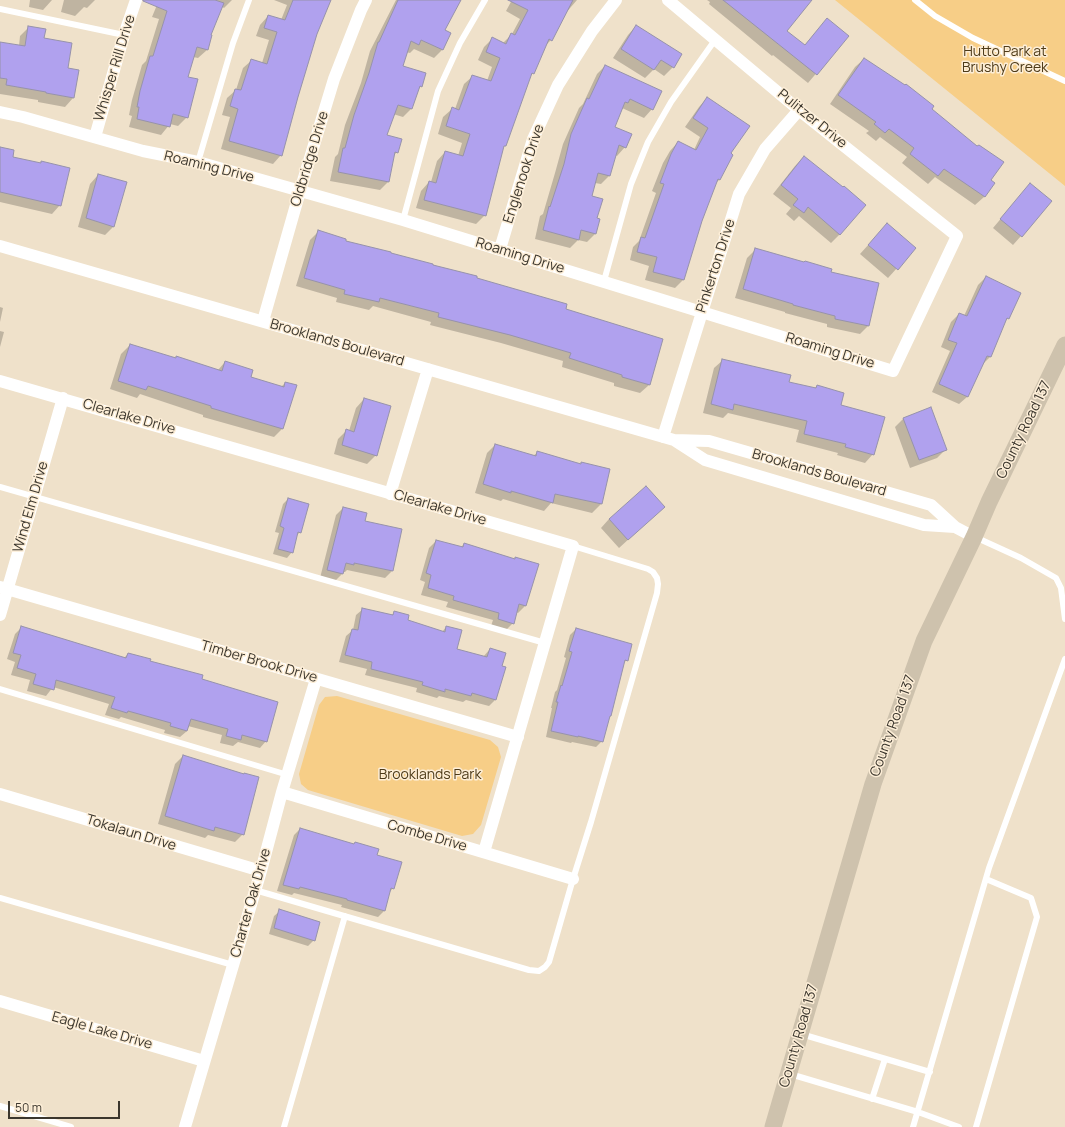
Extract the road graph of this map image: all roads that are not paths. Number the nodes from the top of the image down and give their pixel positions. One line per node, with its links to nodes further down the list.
1 (136, 0): 9 (street, Whisper Rill Drive)
2 (249, 0): 15 (lane)
3 (366, 0): 16 (street, Oldbridge Drive)
4 (485, 0): 17 (lane)
5 (616, 0): 20 (street, Englenook Drive)
6 (668, 0): 10 (street, Pulitzer Drive)
7 (915, 0): 11 (lane)
8 (0, 9): 9 (lane)
9 (124, 35): 14 (street, Whisper Rill Drive)
10 (716, 40): 12 (street, Pulitzer Drive); 21 (lane)
11 (1065, 81)
12 (799, 110): 18 (street, Pulitzer Drive); 22 (street, Pinkerton Drive)
13 (0, 112): 14 (street, Roaming Drive)
14 (95, 137): 15 (street, Roaming Drive)
15 (198, 162): 16 (street, Roaming Drive)
16 (300, 191): 17 (street, Roaming Drive); 23 (street, Oldbridge Drive)
17 (403, 220): 20 (street, Roaming Drive)
18 (957, 236): 22 (street, Roaming Drive)
19 (0, 246): 23 (street, Brooklands Boulevard)
20 (500, 249): 21 (street, Roaming Drive)
21 (604, 281): 22 (street, Roaming Drive)
22 (702, 312): 28 (street, Pinkerton Drive)
23 (263, 321): 25 (street, Brooklands Boulevard)
24 (1065, 345): 33 (street, County Road 137)
25 (428, 369): 28 (street, Brooklands Boulevard); 30 (street)
26 (0, 381): 27 (street, Clearlake Drive)
27 (63, 398): 30 (street, Clearlake Drive); 31 (street, Wind Elm Drive)
28 (669, 439): 32 (street, Brooklands Boulevard); 32 (street, Brooklands Boulevard)
29 (0, 487): 31 (lane)
30 (390, 494): 34 (street, Clearlake Drive)
31 (34, 496): 35 (street, Wind Elm Drive); 38 (lane)
32 (955, 527): 33 (street, Brooklands Boulevard)
33 (974, 537): 37 (lane); 55 (street, County Road 137)
34 (573, 546): 38 (street); 48 (lane)
35 (4, 588): 36 (street, Wind Elm Drive); 40 (street, Timber Brook Drive)
36 (0, 615)
37 (1065, 619)
38 (545, 643): 42 (street)
39 (1065, 658): 49 (lane)
40 (316, 679): 42 (street, Timber Brook Drive); 43 (street, Charter Oak Drive)
41 (0, 689): 43 (lane)
42 (518, 737): 46 (street)
43 (288, 775): 44 (street, Charter Oak Drive)
44 (282, 792): 46 (street, Combe Drive); 47 (street, Charter Oak Drive)
45 (0, 794): 47 (street, Tokalaun Drive)
46 (484, 852): 48 (street, Combe Drive)
47 (261, 871): 50 (street, Charter Oak Drive)
48 (573, 879): 52 (lane)
49 (986, 879): 58 (lane); 69 (lane)
50 (255, 890): 52 (lane); 53 (street, Charter Oak Drive)
51 (0, 898): 53 (lane)
52 (345, 916): 65 (lane)
53 (233, 965): 57 (street, Charter Oak Drive)
54 (0, 1000): 57 (street, Eagle Lake Drive)
55 (800, 1034): 56 (lane); 59 (street, County Road 137)
56 (885, 1059): 58 (lane); 60 (lane)
57 (204, 1061): 64 (street, Charter Oak Drive)
58 (930, 1072): 62 (lane)
59 (788, 1073): 60 (lane); 66 (street, County Road 137)
60 (872, 1099): 62 (lane)
61 (0, 1106): 63 (lane)
62 (918, 1112): 67 (lane); 68 (lane)
63 (71, 1127)
64 (185, 1127)
65 (284, 1127)
66 (773, 1127)
67 (913, 1127)
68 (959, 1127)
69 (976, 1127)

